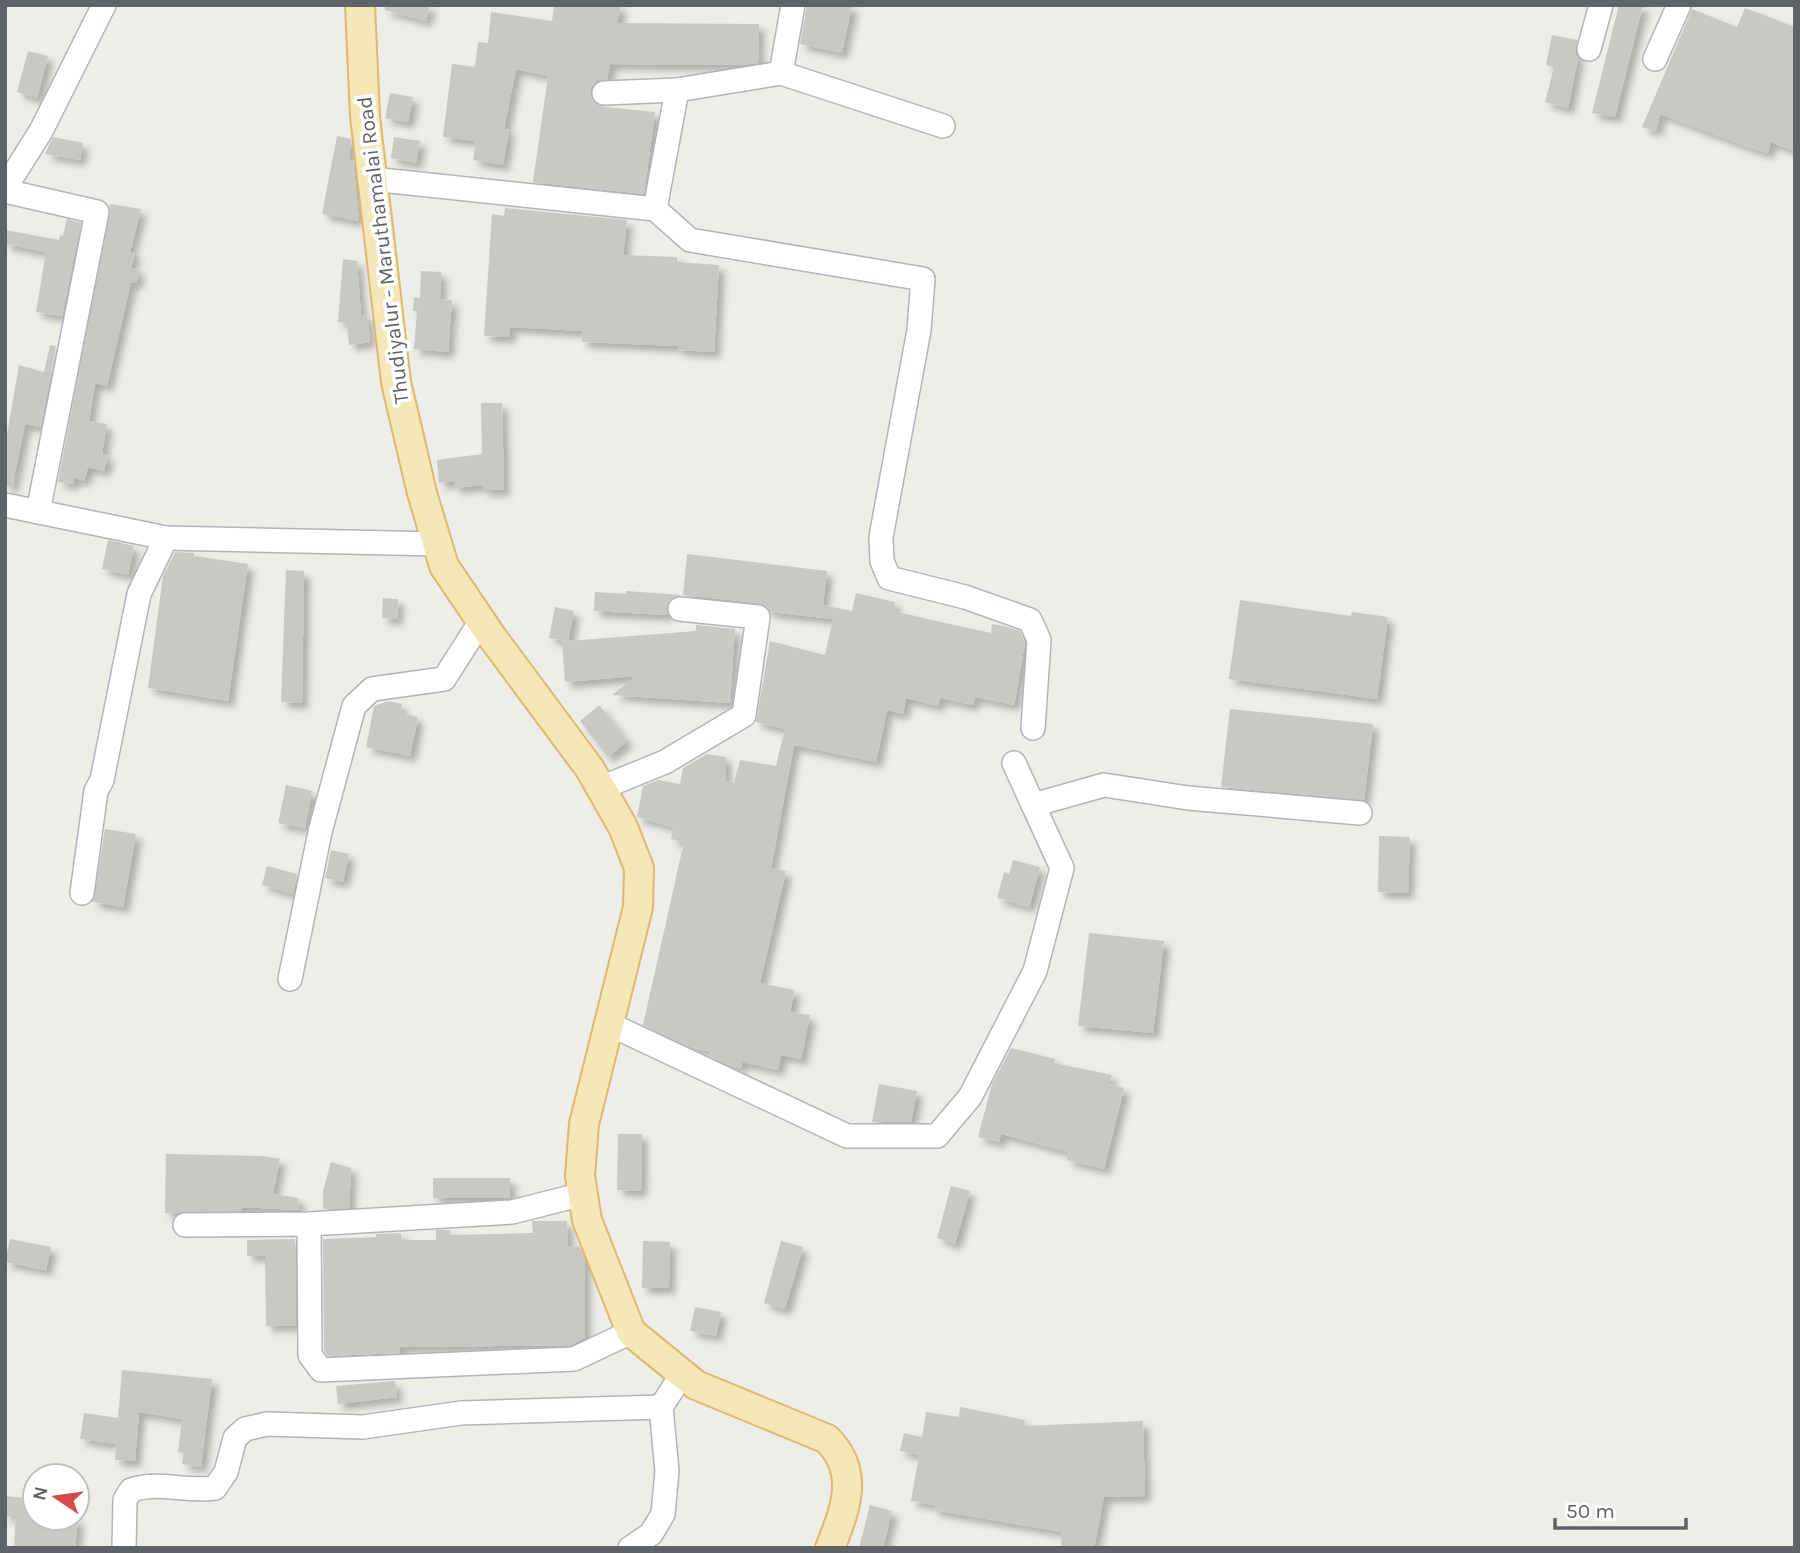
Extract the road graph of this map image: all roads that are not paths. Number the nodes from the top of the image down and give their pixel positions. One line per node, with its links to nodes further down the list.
1 (104, 5): 13 (street)
2 (360, 5): 12 (main road, Thudiyalur - Maruthamalai Road)
3 (793, 5): 8 (street)
4 (1601, 5): 6 (street)
5 (1679, 5): 7 (street)
6 (1589, 48)
7 (1655, 59)
8 (781, 73): 9 (street); 11 (street)
9 (677, 90): 10 (street); 14 (street)
10 (604, 93)
11 (943, 126)
12 (372, 179): 14 (street); 18 (main road, Thudiyalur - Maruthamalai Road)
13 (5, 189): 16 (street)
14 (655, 209): 21 (street)
15 (5, 505): 16 (street)
16 (38, 512): 17 (street)
17 (166, 538): 18 (street); 26 (street)
18 (437, 544): 20 (main road, Thudiyalur - Maruthamalai Road)
19 (680, 610): 23 (street)
20 (481, 621): 23 (main road, Thudiyalur - Maruthamalai Road); 27 (street)
21 (1032, 727)
22 (1014, 763): 24 (street)
23 (601, 788): 28 (main road, Thudiyalur - Maruthamalai Road)
24 (1033, 805): 25 (street); 28 (street)
25 (1360, 813)
26 (82, 892)
27 (290, 979)
28 (607, 1023): 29 (main road, Thudiyalur - Maruthamalai Road)
29 (583, 1194): 30 (street); 32 (main road, Thudiyalur - Maruthamalai Road)
30 (309, 1224): 31 (street); 32 (street)
31 (186, 1225)
32 (631, 1332): 33 (main road, Thudiyalur - Maruthamalai Road)
33 (681, 1376): 34 (street); 37 (main road, Thudiyalur - Maruthamalai Road)
34 (661, 1407): 35 (street); 36 (street)
35 (124, 1548)
36 (630, 1548)
37 (831, 1548)

